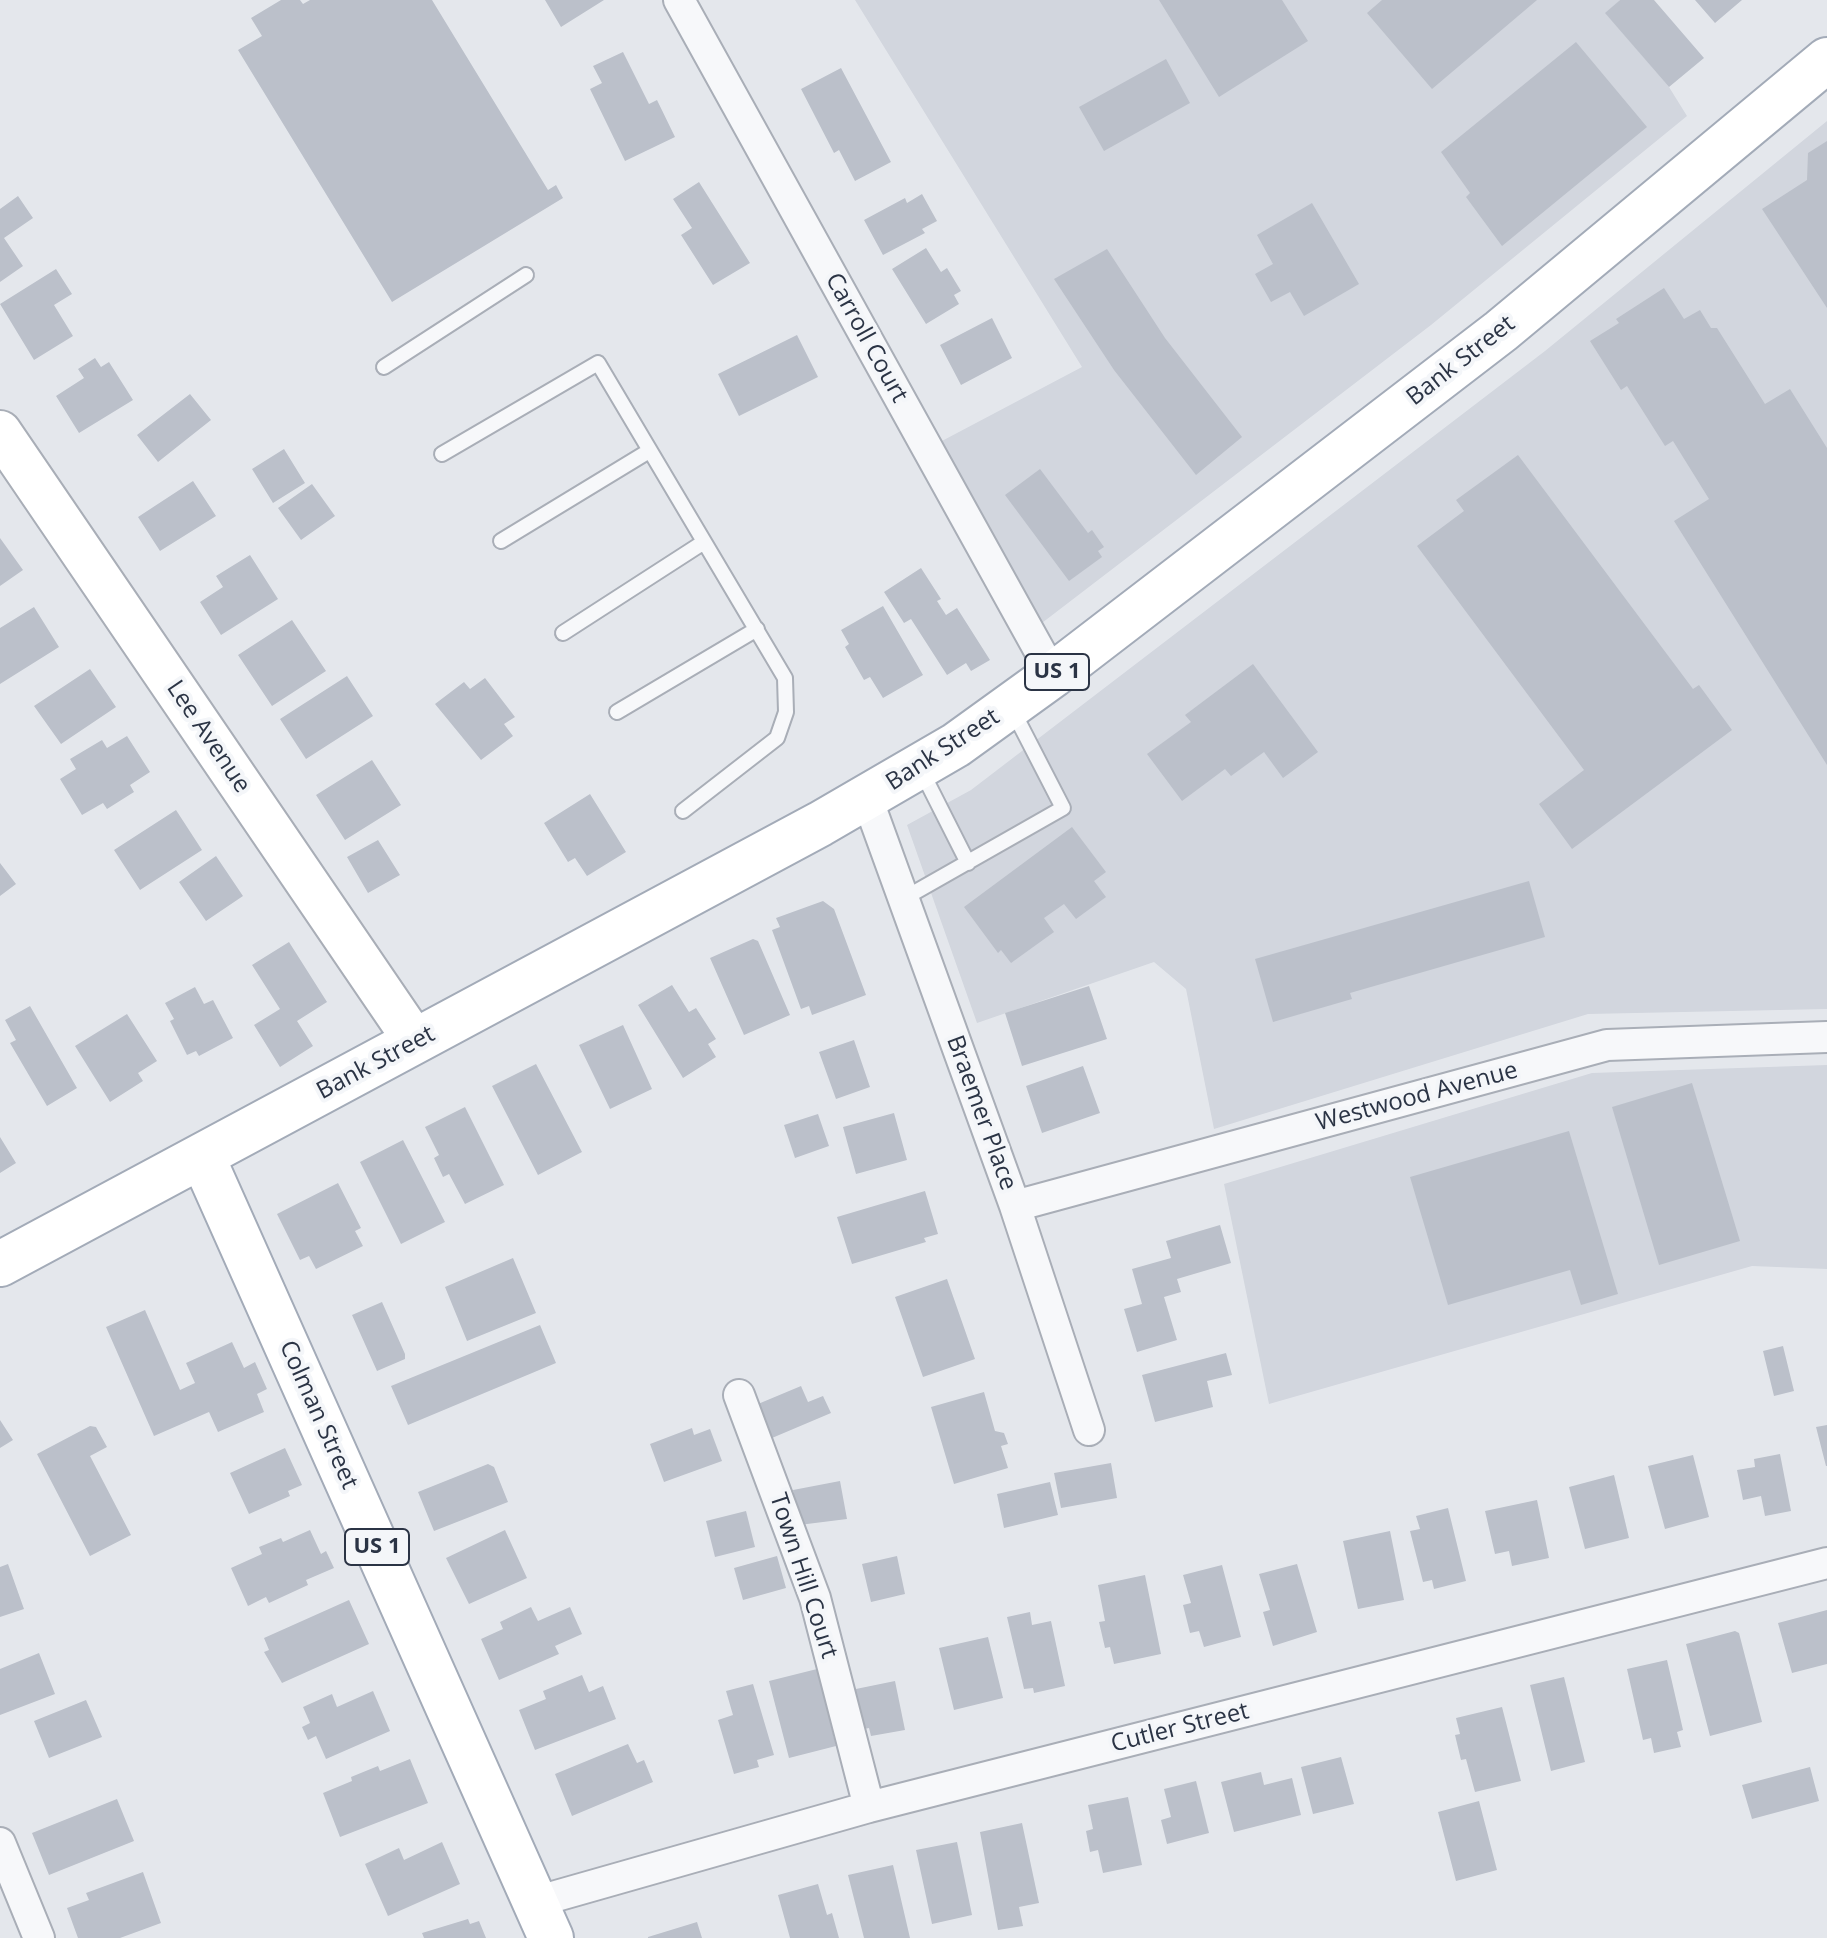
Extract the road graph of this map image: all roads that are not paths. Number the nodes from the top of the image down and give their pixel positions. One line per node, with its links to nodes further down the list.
1 (679, 0): 12 (street, Carroll Court)
2 (1827, 60): 12 (main road, Bank Street / US 1)
3 (526, 275): 4 (lane)
4 (384, 367)
5 (0, 432): 21 (main road, Lee Avenue)
6 (649, 451): 7 (lane); 8 (lane); 9 (lane)
7 (442, 454)
8 (501, 541)
9 (704, 542): 10 (lane); 11 (lane)
10 (757, 629): 14 (lane); 17 (lane)
11 (563, 633)
12 (1053, 675): 13 (main road, Bank Street / US 1)
13 (1010, 705): 15 (main road, Bank Street / US 1); 18 (lane)
14 (617, 712)
15 (920, 767): 16 (main road, Bank Street / US 1); 18 (lane)
16 (867, 798): 19 (street, Braemer Place); 21 (main road, Bank Street / US 1)
17 (683, 811)
18 (968, 863): 19 (lane)
19 (903, 899): 23 (street, Braemer Place)
20 (1827, 1037): 23 (street, Westwood Avenue)
21 (415, 1041): 22 (main road, Bank Street / US 1)
22 (202, 1156): 24 (main road, Bank Street / US 1); 30 (main road, Colman Street / US 1)
23 (1015, 1206): 26 (street, Braemer Place)
24 (0, 1264)
25 (739, 1395): 28 (street, Town Hill Court)
26 (1089, 1430)
27 (1827, 1563): 28 (street, Cutler Street)
28 (869, 1807): 30 (street, Cutler Street)
29 (0, 1843): 31 (street)
30 (543, 1920)
31 (39, 1938)

